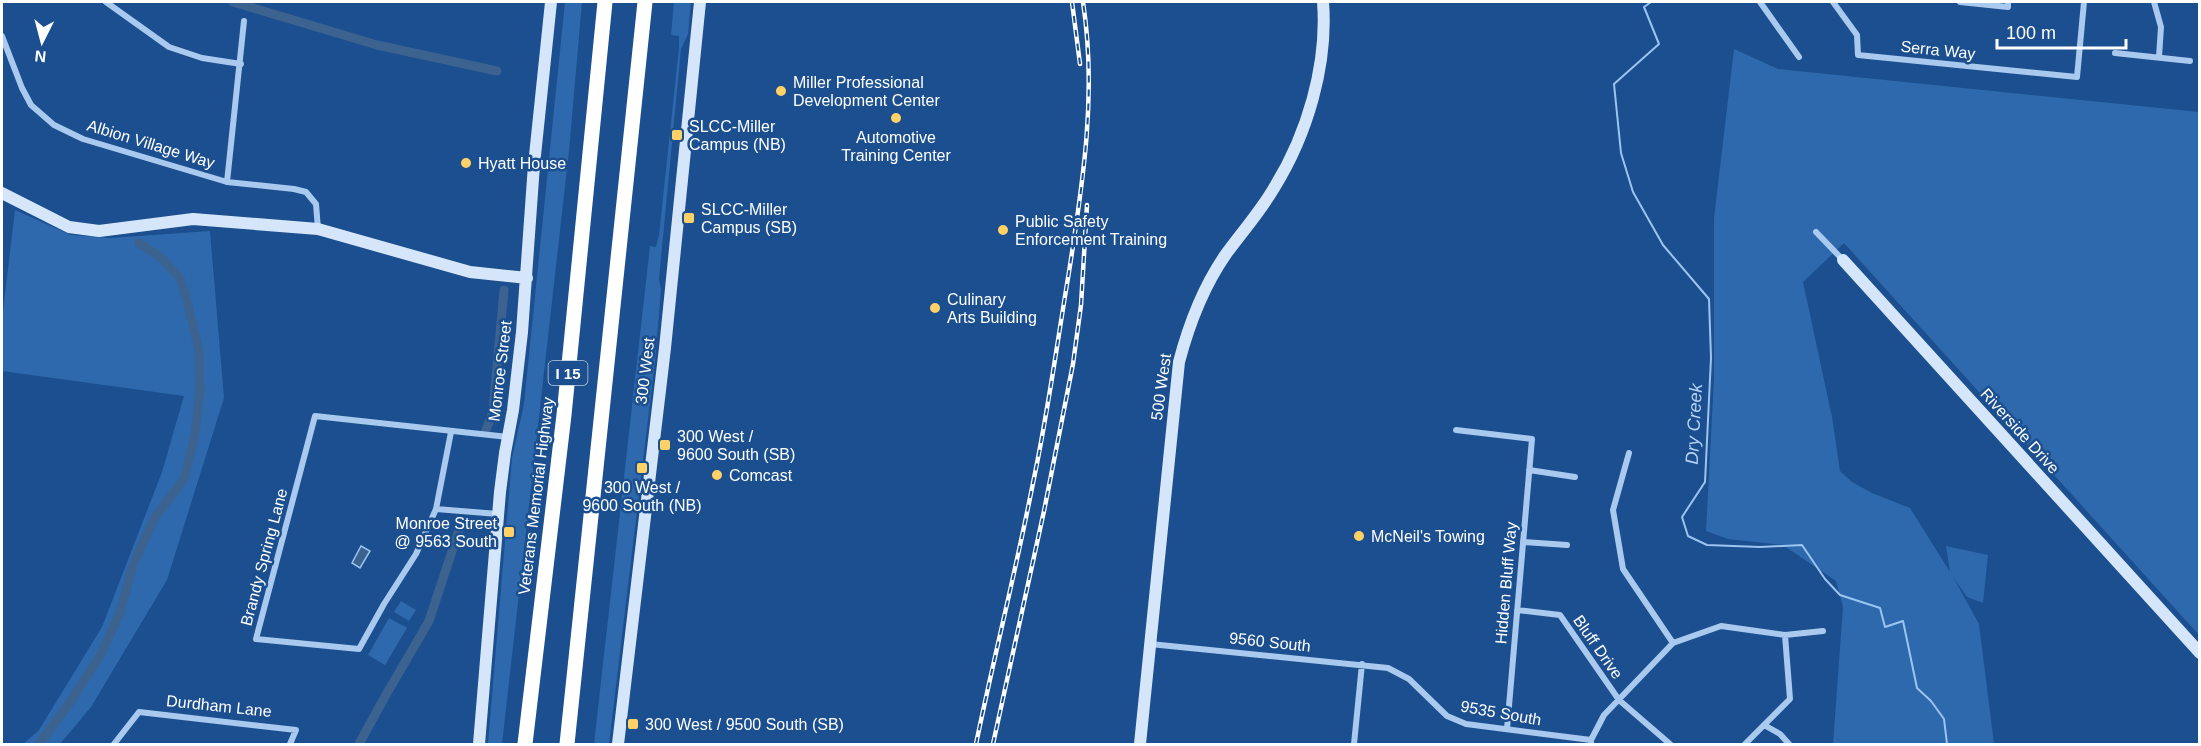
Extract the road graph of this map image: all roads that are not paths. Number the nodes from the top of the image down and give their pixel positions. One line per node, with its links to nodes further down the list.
1 (106, 2): 19 (street)
2 (551, 2): 25 (street, Monroe Street)
3 (605, 2): 51 (highway, Veterans Memorial Highway / I 15)
4 (645, 2): 52 (highway, I 15)
5 (700, 2): 53 (street, 300 West)
6 (1323, 2): 40 (street, 500 West)
7 (1760, 2): 16 (street)
8 (1833, 2): 11 (street, Serra Way)
9 (1960, 2): 10 (street)
10 (2008, 2)
11 (2084, 2)
12 (2154, 2): 17 (street)
13 (244, 21): 19 (street)
14 (2, 36): 20 (street, Albion Village Way)
15 (2115, 53): 17 (street)
16 (1799, 57)
17 (2159, 57): 18 (street)
18 (2190, 61)
19 (241, 64): 20 (street)
20 (227, 182): 22 (street, Albion Village Way)
21 (2, 194): 22 (street)
22 (318, 229): 25 (street)
23 (1816, 232): 24 (street, Riverside Drive)
24 (1843, 261): 41 (street, Riverside Drive)
25 (527, 278): 28 (street, Monroe Street)
26 (1456, 430): 30 (street, Hidden Bluff Way)
27 (451, 432): 28 (street); 32 (street); 32 (street, Brandy Spring Lane)
28 (508, 437): 33 (street, Monroe Street)
29 (1629, 453): 39 (street)
30 (1529, 470): 31 (street); 34 (street, Hidden Bluff Way)
31 (1575, 477)
32 (436, 509): 33 (street)
33 (498, 514): 50 (street, Monroe Street)
34 (1523, 542): 35 (street); 36 (street, Hidden Bluff Way)
35 (1567, 545)
36 (1517, 610): 44 (street, Bluff Drive); 46 (street, Hidden Bluff Way)
37 (1824, 631): 38 (street)
38 (1785, 635): 39 (street); 45 (street)
39 (1673, 643): 44 (street)
40 (1150, 644): 42 (street, 9560 South); 54 (street, 500 West)
41 (2199, 653)
42 (1362, 664): 43 (street, 9560 South); 55 (street)
43 (1388, 668): 46 (street, 9535 South)
44 (1619, 700): 47 (street); 56 (street, Bluff Drive)
45 (1764, 725): 57 (street); 58 (street)
46 (1507, 729): 47 (street, 9535 South)
47 (1591, 742)
48 (114, 744): 49 (street, Durdham Lane)
49 (290, 744)
50 (479, 744)
51 (525, 744)
52 (567, 744)
53 (618, 744)
54 (1140, 744)
55 (1354, 744)
56 (1670, 744)
57 (1744, 744)
58 (1789, 744)

